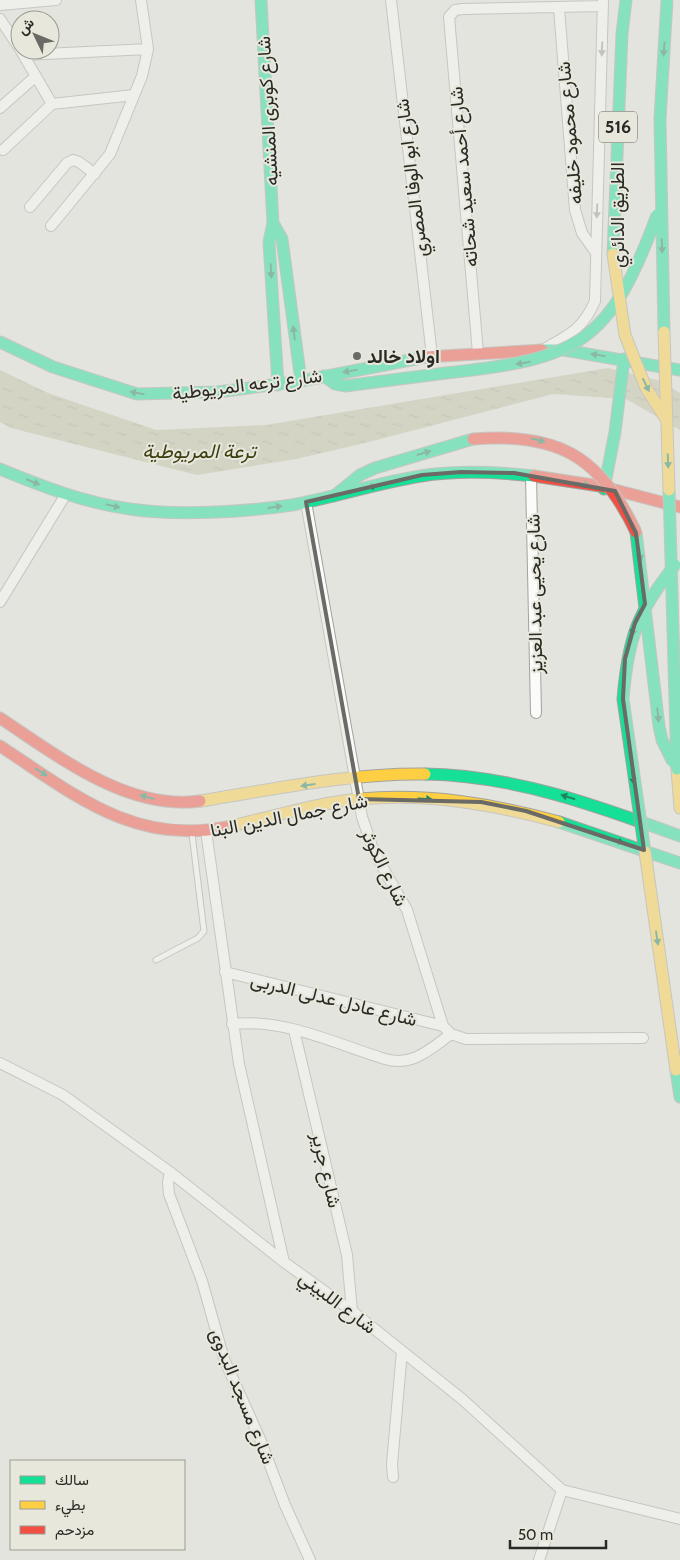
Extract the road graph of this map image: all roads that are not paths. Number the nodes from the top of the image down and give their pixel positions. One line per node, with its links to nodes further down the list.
1 (56, 0): 8 (street)
2 (141, 0): 16 (street)
3 (261, 0): 27 (main road, شارع كوبرى المنشيه)
4 (390, 0): 33 (street, شارع ابو الوفا المصري)
5 (626, 0): 39 (main road, الطريق الدائري / 516, one-way to 39, bridge)
6 (667, 0): 25 (main road, 516, one-way to 25, bridge)
7 (598, 3): 11 (street); 29 (street, one-way to 29)
8 (0, 5)
9 (463, 5): 10 (street); 32 (street, شارع أحمد سعيد شحاته)
10 (537, 5): 11 (street)
11 (559, 8): 29 (street, شارع محمود خليفه)
12 (0, 19): 13 (street)
13 (8, 31): 14 (street); 15 (street)
14 (10, 34)
15 (0, 39)
16 (148, 49): 17 (street); 20 (street)
17 (60, 50)
18 (27, 60): 19 (street)
19 (36, 76): 21 (street); 22 (street)
20 (134, 95): 21 (street); 24 (street)
21 (52, 104): 23 (street)
22 (0, 108)
23 (3, 150)
24 (95, 174): 26 (street); 28 (street)
25 (660, 204): 36 (main road, one-way to 36, bridge); 52 (main road, 516, one-way to 52, bridge)
26 (30, 207)
27 (273, 222): 37 (main road, شارع كوبرى المنشيه, one-way to 27); 38 (main road, شارع كوبرى المنشيه, one-way to 38)
28 (52, 226)
29 (596, 253): 31 (street)
30 (0, 342): 38 (main road, شارع ترعه المريوطية, one-way to 30)
31 (544, 350): 32 (main road, شارع ترعه المريوطية); 34 (main road, شارع ترعه المريوطية, one-way to 31)
32 (478, 353): 33 (main road, شارع ترعه المريوطية)
33 (432, 356): 36 (main road, شارع ترعه المريوطية, one-way to 36)
34 (624, 365): 35 (main road, شارع ترعه المريوطية); 42 (main road)
35 (680, 370)
36 (324, 376): 37 (main road, شارع ترعه المريوطية)
37 (301, 381): 38 (main road, شارع ترعه المريوطية)
38 (278, 385)
39 (680, 438)
40 (0, 469): 43 (main road, one-way to 43)
41 (531, 476): 42 (main road, one-way to 42); 44 (main road, one-way to 41); 49 (street, شارع يحيى عبد العزيز)
42 (604, 489): 46 (main road)
43 (66, 494): 45 (main road, one-way to 45); 48 (street)
44 (334, 496): 45 (main road); 52 (main road, one-way to 52, bridge)
45 (306, 502): 54 (street, شارع الكوثر)
46 (680, 507)
47 (680, 561): 70 (main road, one-way to 70, bridge)
48 (0, 602)
49 (536, 713)
50 (0, 718): 54 (main road, شارع جمال الدين البنا, one-way to 50)
51 (0, 746): 59 (main road, شارع جمال الدين البنا, one-way to 59)
52 (677, 769): 57 (main road, 516)
53 (402, 774): 54 (main road, شارع جمال الدين البنا); 55 (main road); 60 (main road, شارع جمال الدين البنا, one-way to 53)
54 (356, 778): 56 (street, شارع الكوثر)
55 (402, 797): 56 (main road, شارع جمال الدين البنا); 61 (main road, شارع جمال الدين البنا, one-way to 61)
56 (359, 799): 58 (main road, شارع جمال الدين البنا); 65 (street, شارع الكوثر)
57 (680, 808)
58 (206, 831): 59 (main road, شارع جمال الدين البنا); 63 (street)
59 (192, 832): 62 (lane)
60 (680, 836)
61 (680, 863)
62 (156, 960)
63 (225, 972): 64 (street); 65 (street, شارع عادل عدلى الدربى)
64 (232, 1024): 66 (street); 72 (street)
65 (443, 1026): 67 (street, شارع الكوثر)
66 (294, 1030): 67 (street); 73 (street, شارع جرير)
67 (451, 1034): 68 (street)
68 (643, 1038)
69 (0, 1063): 71 (street, شارع اللبيني)
70 (680, 1097)
71 (170, 1172): 72 (street, شارع اللبيني); 78 (street, شارع مسجد البدوى)
72 (284, 1262): 73 (street, شارع اللبيني)
73 (352, 1311): 74 (street, شارع اللبيني)
74 (402, 1351): 75 (street); 76 (street, شارع اللبيني)
75 (393, 1477)
76 (562, 1490): 77 (street, شارع اللبيني); 79 (street)
77 (680, 1519)
78 (310, 1560)
79 (539, 1560)

